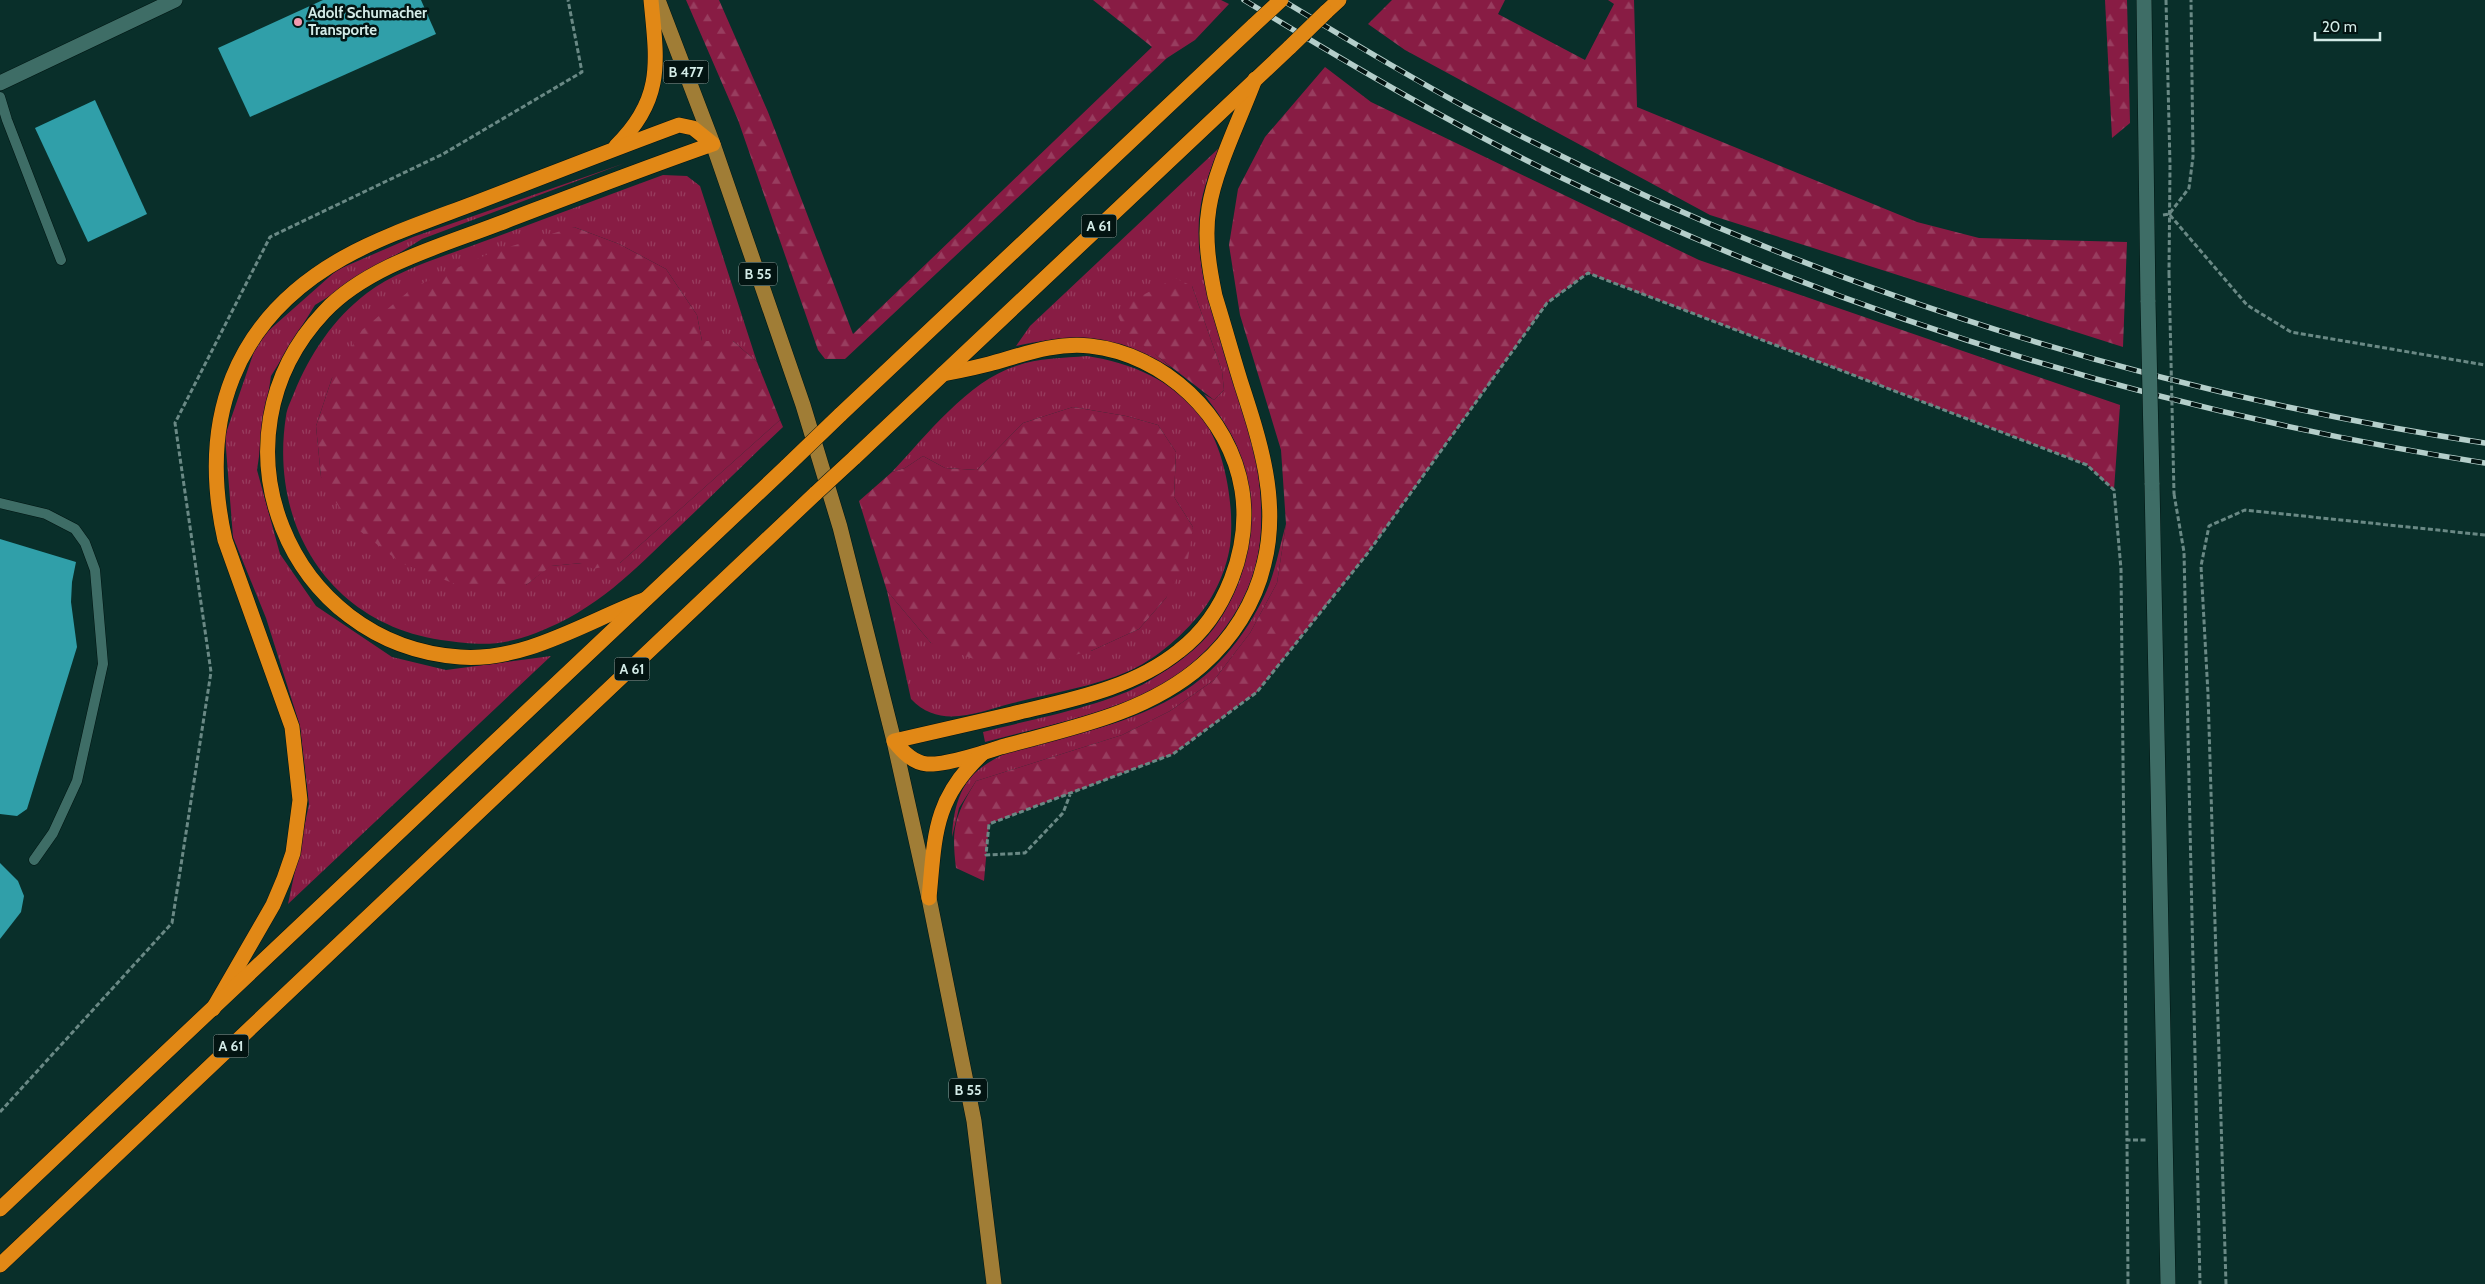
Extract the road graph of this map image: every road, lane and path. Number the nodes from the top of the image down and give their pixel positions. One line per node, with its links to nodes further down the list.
1 (175, 0): 11 (street)
2 (568, 0): 29 (path)
3 (651, 0): 14 (highway)
4 (658, 0): 13 (main road, B 477)
5 (1281, 0): 22 (highway, A 61, bridge)
6 (1339, 0): 10 (highway, A 61, bridge)
7 (2144, 0): 16 (street)
8 (2166, 0): 15 (path)
9 (2191, 0): 15 (path)
10 (1255, 79): 19 (highway, A 61); 24 (highway)
11 (0, 83)
12 (0, 98): 17 (lane)
13 (713, 144): 14 (highway); 22 (highway); 23 (main road, B 55)
14 (613, 150): 28 (highway)
15 (2169, 214): 16 (path); 18 (path); 37 (path, bridge)
16 (2147, 219): 31 (street, bridge)
17 (62, 260)
18 (2485, 365)
19 (943, 374): 23 (highway); 33 (highway, A 61, bridge)
20 (0, 503): 26 (lane)
21 (2485, 536): 38 (path)
22 (646, 599): 28 (highway, A 61)
23 (894, 741): 24 (highway); 27 (main road, B 55)
24 (984, 752): 27 (highway)
25 (1071, 792): 25 (path); 30 (path)
26 (34, 860)
27 (929, 898): 34 (main road, B 55)
28 (213, 1008): 32 (highway, A 61)
29 (0, 1112)
30 (2127, 1140): 31 (path); 35 (path)
31 (2166, 1141): 36 (street)
32 (0, 1209)
33 (0, 1265)
34 (994, 1284)
35 (2128, 1284)
36 (2168, 1284)
37 (2200, 1284)
38 (2226, 1284)

